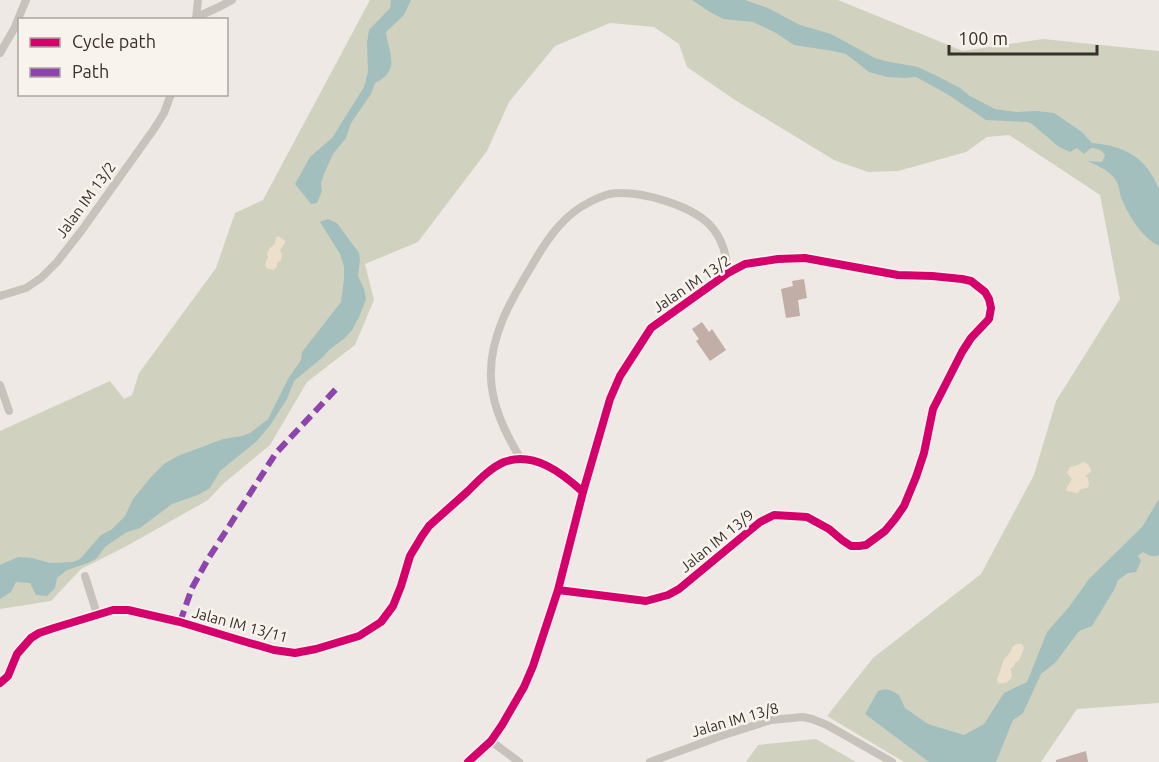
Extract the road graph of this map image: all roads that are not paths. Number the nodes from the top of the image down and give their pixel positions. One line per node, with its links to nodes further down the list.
1 (26, 0): 4 (street)
2 (198, 0): 5 (street)
3 (232, 0): 5 (street)
4 (19, 18)
5 (196, 18)
6 (18, 19): 7 (street)
7 (0, 53)
8 (170, 96): 10 (street, Jalan IM 13/2)
9 (728, 273): 11 (street, Jalan IM 13/2); 14 (street); 15 (street, Jalan IM 13/2)
10 (0, 296)
11 (971, 338): 17 (street, Jalan IM 13/9)
12 (0, 385): 13 (street)
13 (9, 411)
14 (521, 459): 15 (street); 18 (street, Jalan IM 13/11)
15 (583, 492): 17 (street, Jalan IM 13/2)
16 (85, 576): 18 (street)
17 (558, 590): 20 (street, Jalan IM 13/2)
18 (98, 614): 19 (street, Jalan IM 13/11)
19 (0, 683)
20 (491, 741): 21 (street, Jalan IM 13/2); 22 (street)
21 (468, 762)
22 (519, 762)
23 (650, 762): 24 (street, Jalan IM 13/8)
24 (892, 762)

